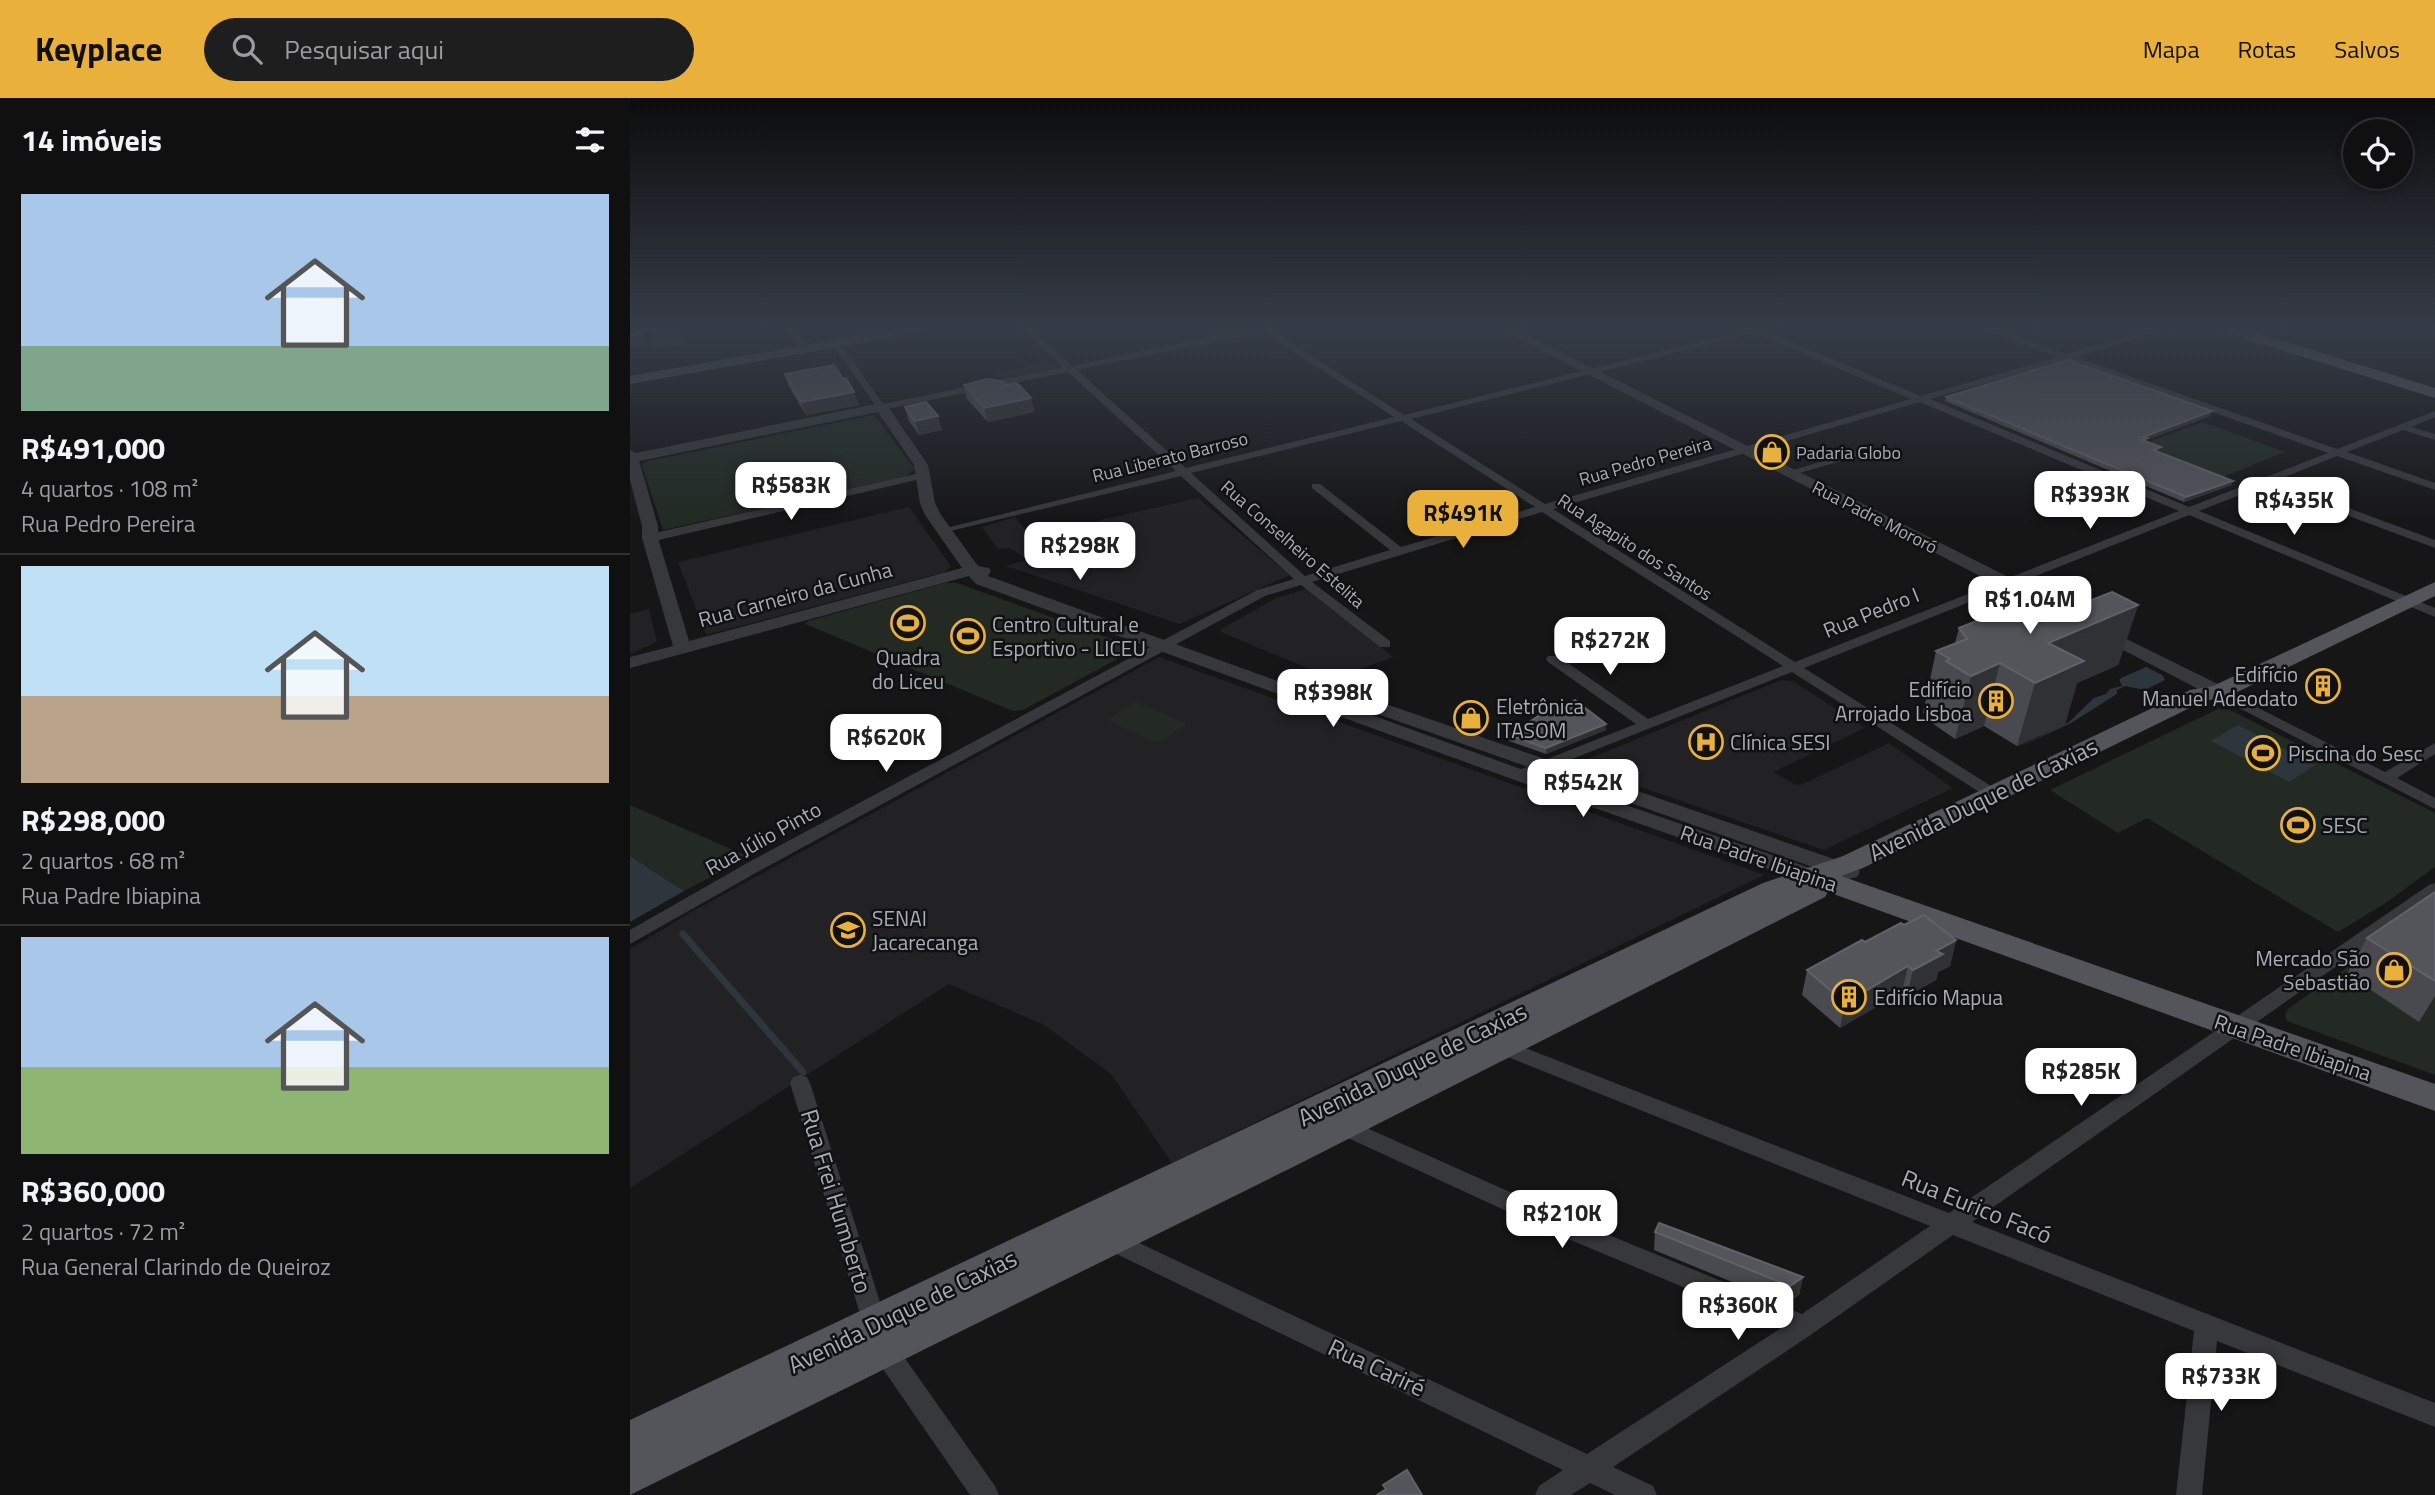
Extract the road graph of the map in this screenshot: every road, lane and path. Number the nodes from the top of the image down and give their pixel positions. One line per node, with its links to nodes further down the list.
1 (871, 392): 11 (street)
2 (955, 392): 11 (street)
3 (1096, 392): 22 (street, Rua Conselheiro Estelita)
4 (1363, 392): 13 (street, Rua Agapito dos Santos)
5 (1508, 392): 13 (street, Rua Liberato Barroso)
6 (1630, 392): 19 (street, Rua Padre Mororó)
7 (1901, 392): 10 (street)
8 (1947, 392): 10 (street, Rua Pedro Pereira)
9 (2165, 392): 20 (street)
10 (1920, 400): 19 (street, Rua Pedro Pereira); 29 (street)
11 (881, 407): 18 (street); 24 (street)
12 (2435, 414): 14 (street, Rua Pedro I)
13 (1404, 418): 22 (street, Rua Liberato Barroso); 28 (street, Rua Agapito dos Santos)
14 (2403, 427): 15 (street); 20 (street, Rua Pedro I)
15 (2435, 437)
16 (630, 439): 18 (street)
17 (1872, 449): 23 (street)
18 (663, 451): 21 (street)
19 (1745, 451): 23 (street, Rua Padre Mororó); 28 (street, Rua Pedro Pereira)
20 (2336, 452): 25 (street, Rua Pedro I); 27 (street)
21 (631, 456): 31 (street)
22 (1184, 472): 30 (street, Rua Liberato Barroso); 36 (street, Rua Conselheiro Estelita)
23 (1789, 473): 37 (street, Rua Padre Mororó)
24 (925, 475): 30 (street); 31 (street)
25 (2265, 481): 29 (street, Rua Pedro I); 32 (street)
26 (1316, 486): 33 (street)
27 (2435, 487)
28 (1543, 508): 33 (street, Rua Pedro Pereira); 46 (street, Rua Agapito dos Santos)
29 (2188, 510): 37 (street, Rua Pedro I); 39 (street)
30 (946, 531): 34 (street)
31 (650, 538): 43 (street)
32 (2435, 544)
33 (1399, 551): 36 (street, Rua Pedro Pereira)
34 (972, 570): 41 (street, Rua Padre Ibiapina); 43 (street, Rua Carneiro da Cunha)
35 (2435, 571): 39 (main road, Avenida Duque de Caxias)
36 (1302, 580): 41 (street, Rua Pedro Pereira); 42 (street, Rua Conselheiro Estelita)
37 (2004, 582): 46 (street, Rua Pedro I); 47 (street, Rua Padre Mororó)
38 (2435, 588): 39 (main road, Avenida Duque de Caxias)
39 (2398, 598): 40 (street); 47 (main road, Avenida Duque de Caxias)
40 (2435, 613)
41 (1169, 641): 50 (street, Rua Padre Ibiapina); 51 (street, Rua Padre Ibiapina); 57 (street, Rua Júlio Pinto)
42 (1385, 644)
43 (682, 647): 45 (street, Rua Carneiro da Cunha)
44 (1553, 659): 48 (street)
45 (630, 663)
46 (1790, 667): 48 (street, Rua Pedro I); 53 (street, Rua Agapito dos Santos)
47 (2206, 690): 52 (street, Rua Padre Mororó); 53 (main road, Avenida Duque de Caxias)
48 (1646, 724): 50 (street, Rua Pedro I)
49 (2435, 748): 52 (street)
50 (1541, 766): 51 (street, Rua Pedro I); 55 (street, Rua Padre Ibiapina)
51 (1519, 775): 55 (street, Rua Padre Ibiapina)
52 (2386, 778): 54 (street, Rua Padre Mororó)
53 (1993, 794): 55 (main road, Avenida Duque de Caxias)
54 (2435, 804)
55 (1832, 875): 58 (main road, Rua Padre Ibiapina); 59 (main road, Avenida Duque de Caxias); 63 (main road, Avenida Duque de Caxias)
56 (2435, 889): 58 (street)
57 (630, 938)
58 (2235, 1027): 61 (main road, Rua Padre Ibiapina); 64 (street)
59 (1500, 1046): 62 (main road, Avenida Duque de Caxias); 64 (street, Rua Eurico Facó)
60 (800, 1083): 68 (street, Rua Frei Humberto)
61 (2435, 1098)
62 (1342, 1126): 63 (main road, Avenida Duque de Caxias); 66 (street)
63 (1276, 1144): 65 (main road, Avenida Duque de Caxias); 68 (main road, Avenida Duque de Caxias)
64 (1951, 1223): 66 (street); 67 (street, Rua Eurico Facó)
65 (1109, 1240): 68 (main road, Avenida Duque de Caxias); 71 (street, Rua Cariré)
66 (1804, 1326): 71 (street)
67 (2207, 1326): 69 (street, Rua Eurico Facó); 76 (street)
68 (879, 1336): 70 (main road, Avenida Duque de Caxias); 72 (main road, Avenida Duque de Caxias); 73 (street, Rua Frei Humberto)
69 (2435, 1415)
70 (630, 1442)
71 (1588, 1467): 74 (street); 75 (street, Rua Cariré)
72 (630, 1474)
73 (986, 1495)
74 (1548, 1495)
75 (1644, 1495)
76 (2189, 1495)

